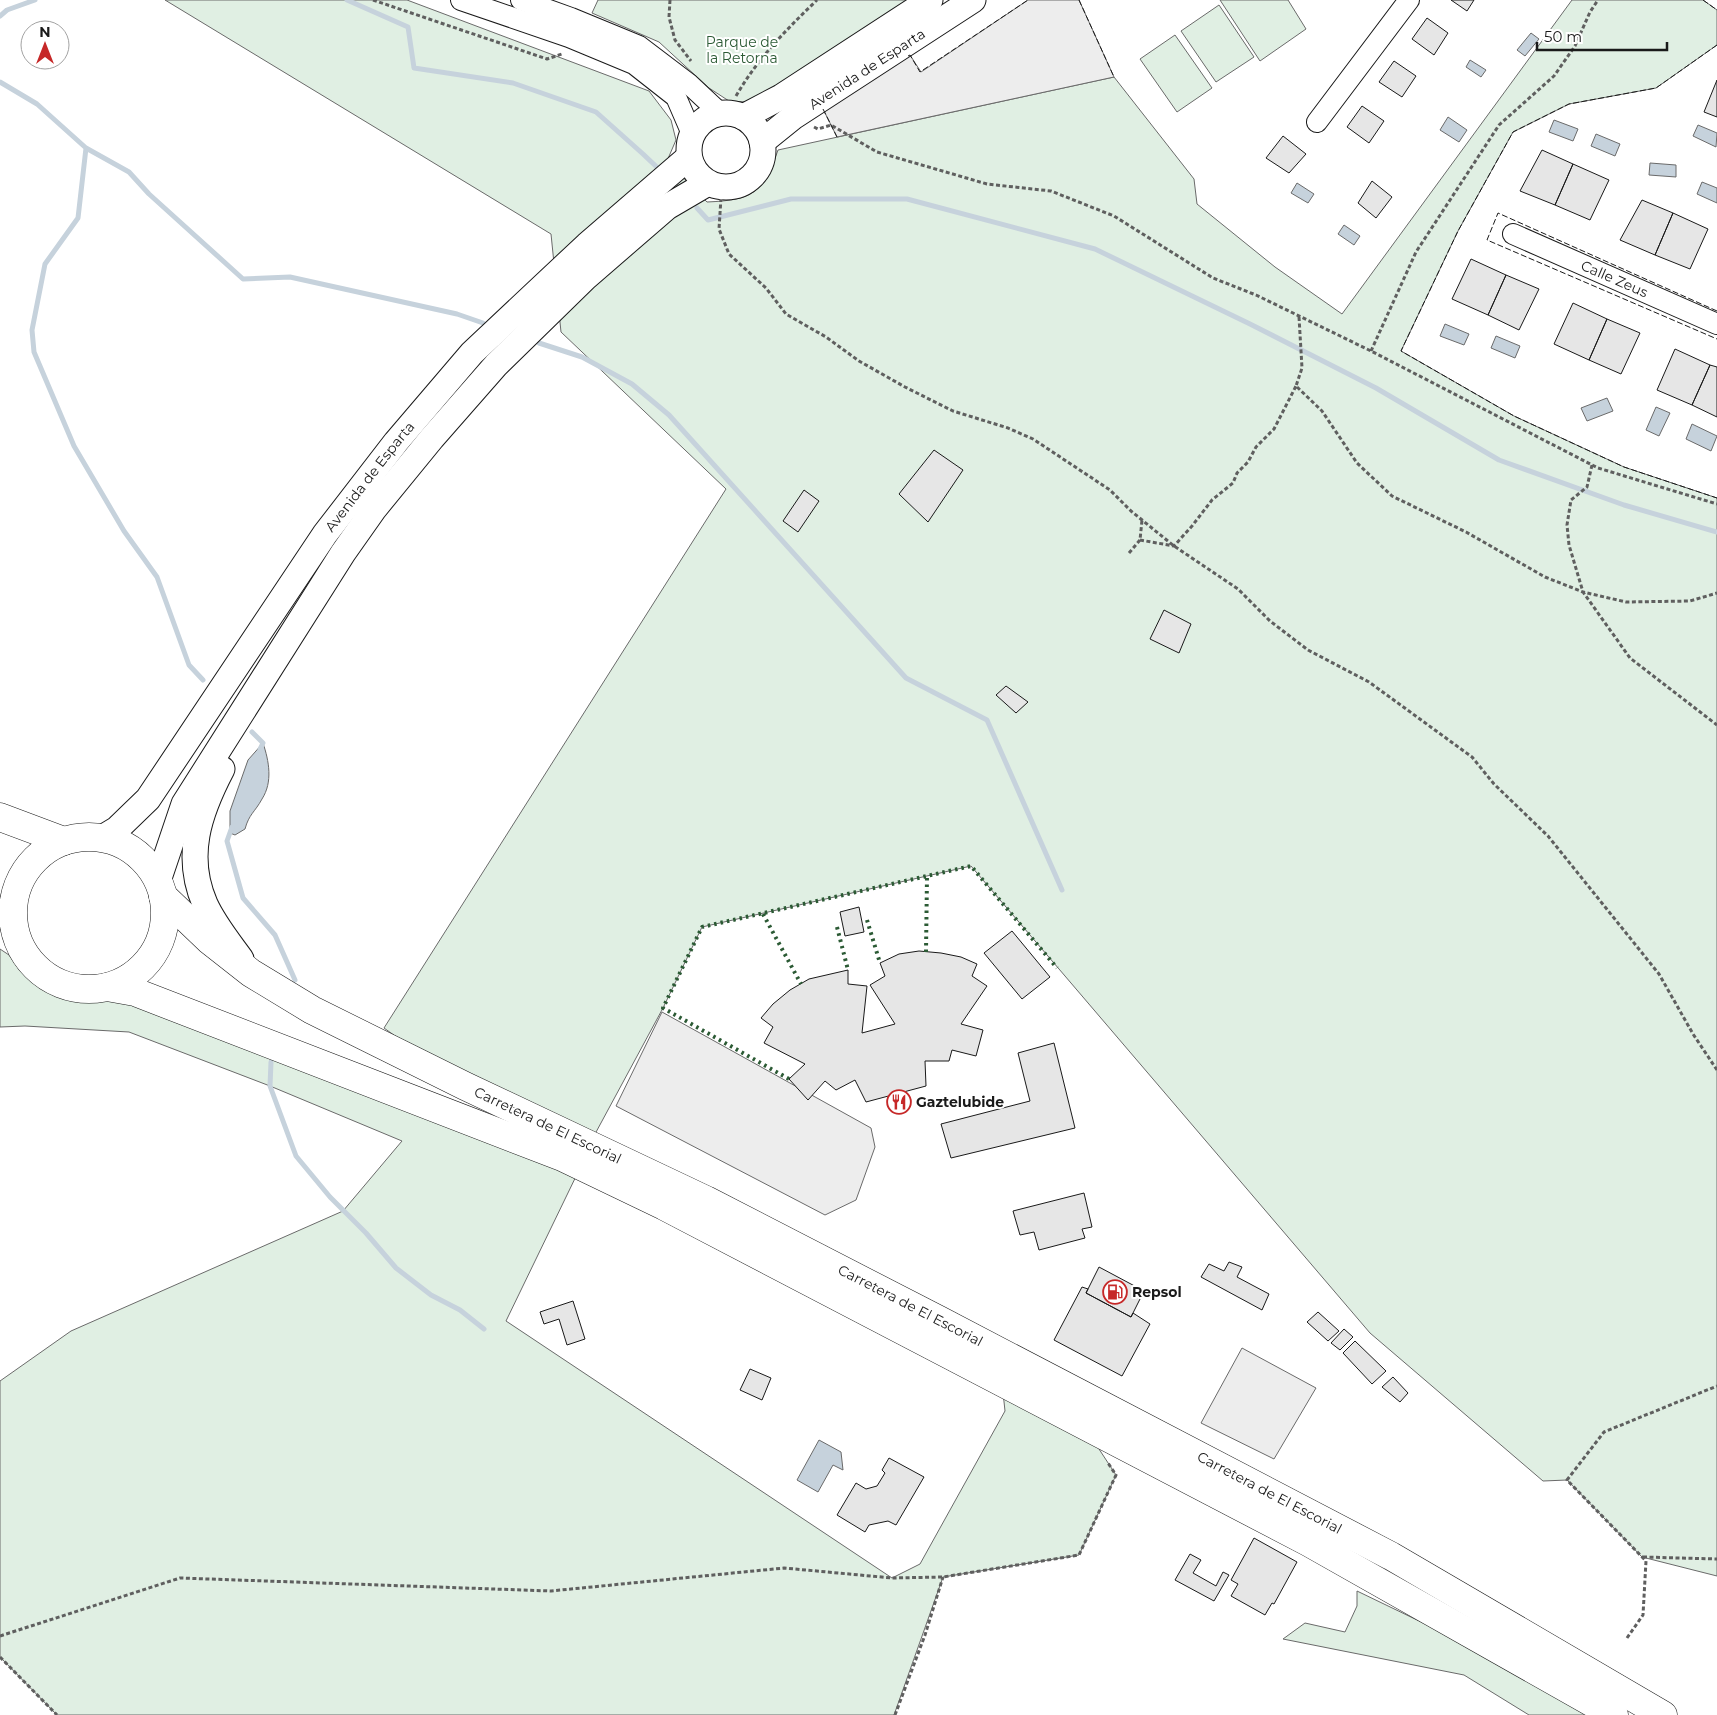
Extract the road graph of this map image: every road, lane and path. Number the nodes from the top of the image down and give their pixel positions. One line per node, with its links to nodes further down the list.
1 (373, 0): 10 (path)
2 (461, 0): 10 (street)
3 (521, 0): 11 (street)
4 (670, 0): 11 (path)
5 (817, 0): 12 (path)
6 (930, 0): 12 (main road, Avenida de Esparta)
7 (973, 0): 13 (main road, Avenida de Esparta)
8 (1409, 0): 14 (street)
9 (1598, 0): 21 (path)
10 (588, 45): 16 (street)
11 (695, 90): 12 (street)
12 (730, 114): 15 (main road); 16 (main road)
13 (794, 117): 15 (main road, Avenida de Esparta); 19 (path)
14 (1317, 122)
15 (762, 142): 17 (main road)
16 (690, 146): 17 (main road); 34 (main road, Avenida de Esparta)
17 (715, 185): 25 (path); 31 (main road, Avenida de Esparta)
18 (1512, 234): 20 (street, Calle Zeus)
19 (1298, 316): 21 (path); 22 (path)
20 (1717, 324)
21 (1371, 351): 23 (path)
22 (1296, 386): 27 (path); 29 (path)
23 (1592, 465): 24 (path); 29 (path)
24 (1717, 504)
25 (1142, 519): 26 (path); 27 (path)
26 (1140, 540): 27 (path); 28 (path)
27 (1174, 546): 40 (path)
28 (1129, 553)
29 (1583, 592): 30 (path); 32 (path)
30 (1717, 593)
31 (285, 644): 36 (main road, Avenida de Esparta); 38 (main road)
32 (1717, 725)
33 (0, 817): 35 (highway)
34 (102, 838): 35 (highway); 36 (highway)
35 (64, 841): 37 (highway)
36 (161, 888): 38 (highway, Carretera de El Escorial); 39 (highway)
37 (10, 938): 39 (highway)
38 (251, 973): 52 (highway, Carretera de El Escorial)
39 (107, 987): 51 (highway, Carretera de El Escorial)
40 (1717, 1070)
41 (1717, 1386): 43 (path)
42 (1106, 1460): 45 (path)
43 (1642, 1557): 44 (path); 47 (path)
44 (1717, 1560)
45 (943, 1577): 46 (path); 50 (path)
46 (0, 1636)
47 (1627, 1638)
48 (0, 1657): 49 (path)
49 (57, 1715)
50 (895, 1715)
51 (1614, 1715)
52 (1663, 1715)

